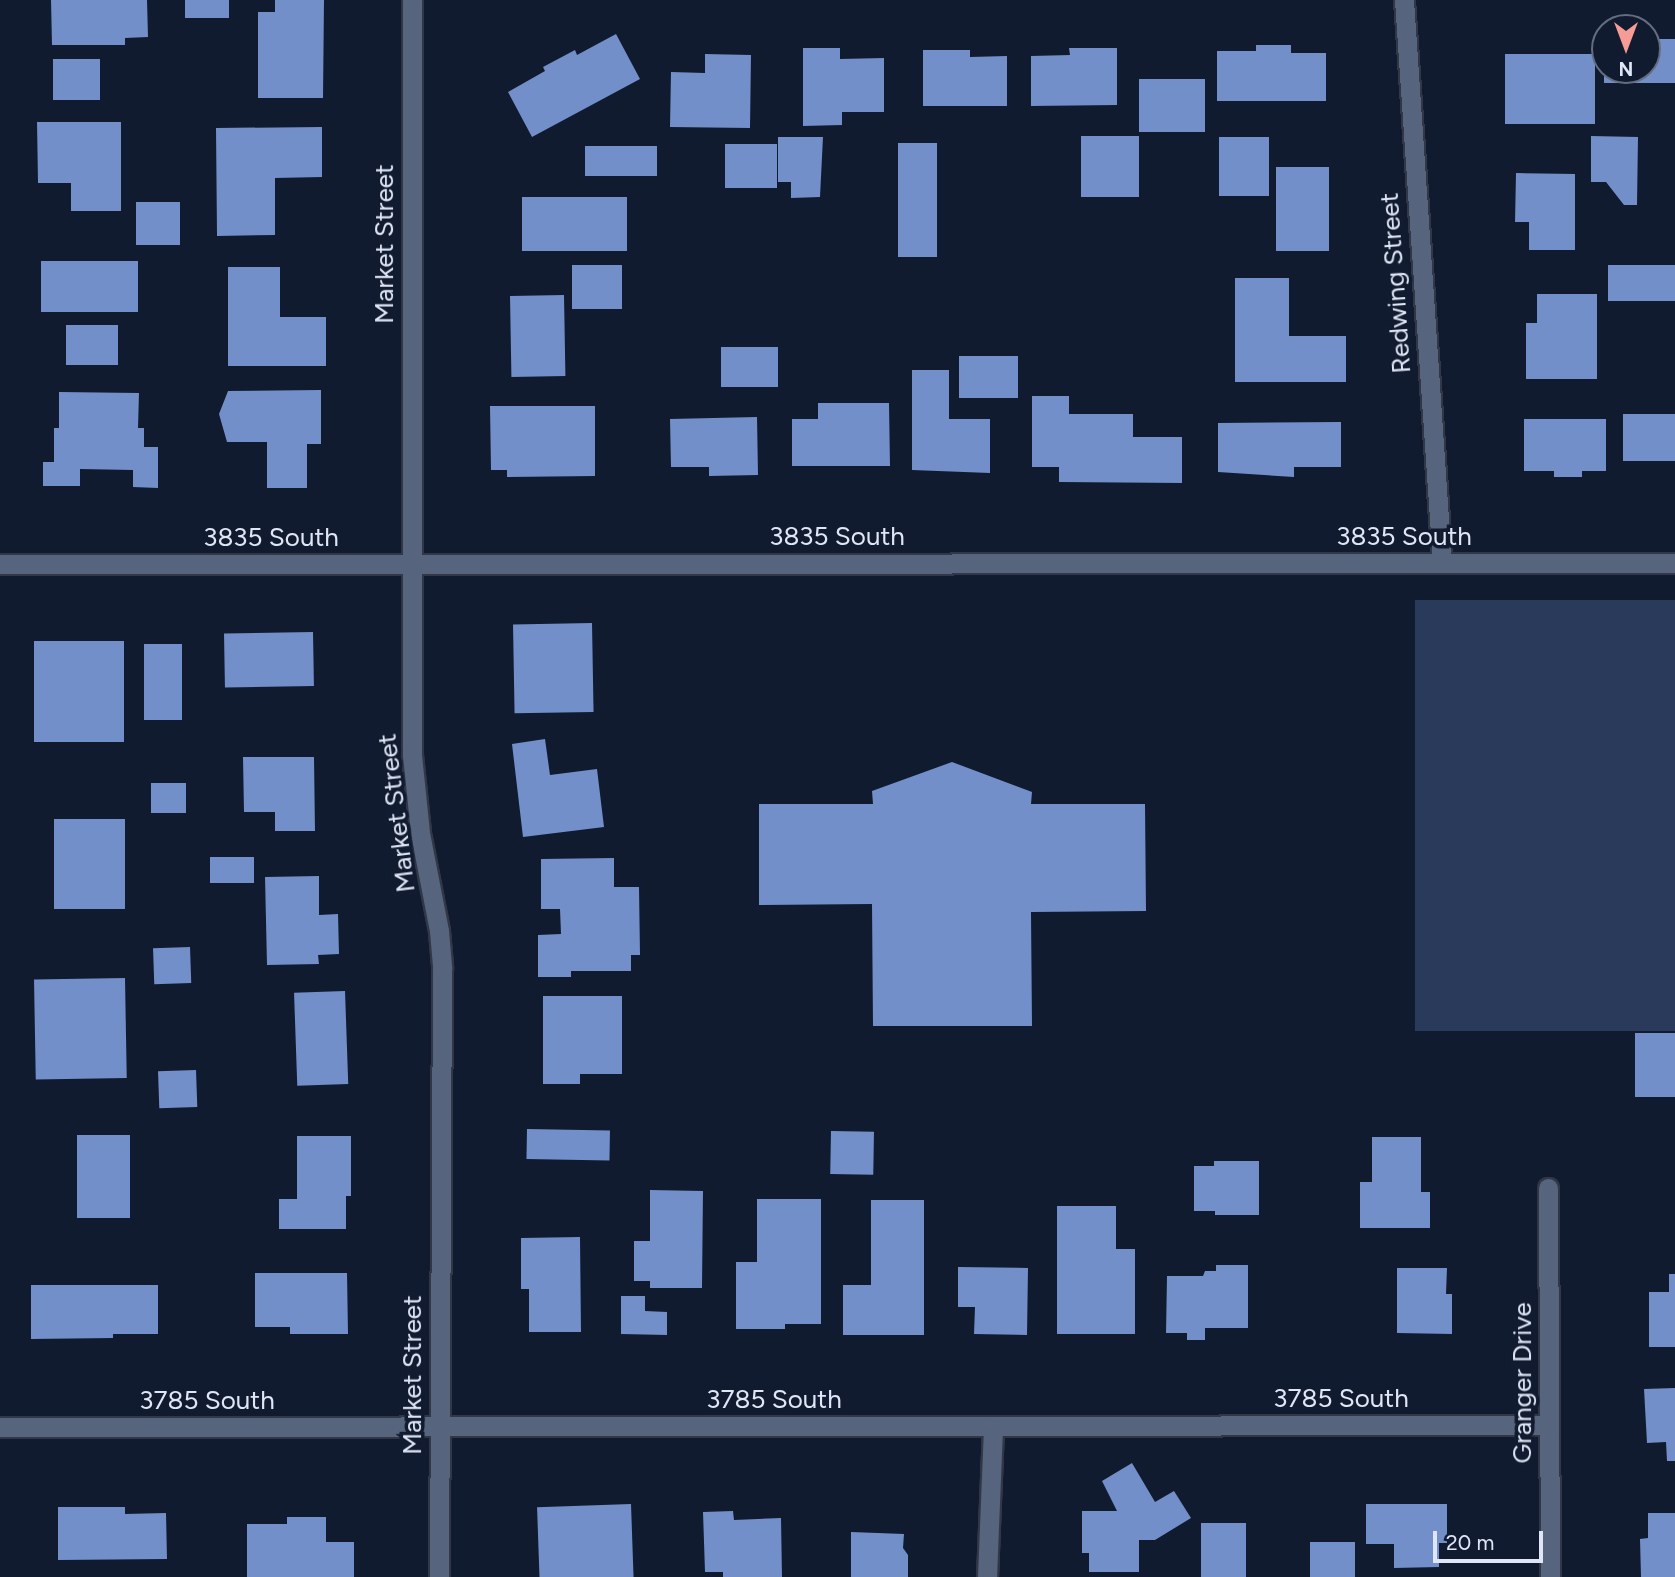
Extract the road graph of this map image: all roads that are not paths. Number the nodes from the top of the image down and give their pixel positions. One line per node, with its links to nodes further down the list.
1 (412, 0): 6 (street, Market Street)
2 (1404, 0): 3 (street, Redwing Street)
3 (1442, 563): 4 (street, 3835 South); 6 (street, 3835 South)
4 (1675, 563)
5 (0, 564): 6 (street, 3835 South)
6 (411, 564): 9 (street, Market Street)
7 (1548, 1188): 8 (street, Granger Drive)
8 (1549, 1425): 10 (street, 3785 South); 14 (street, Granger Drive)
9 (439, 1426): 10 (street, 3785 South); 11 (street, 3785 South); 12 (street, Market Street)
10 (993, 1426): 13 (street)
11 (0, 1427)
12 (439, 1577)
13 (987, 1577)
14 (1550, 1577)

